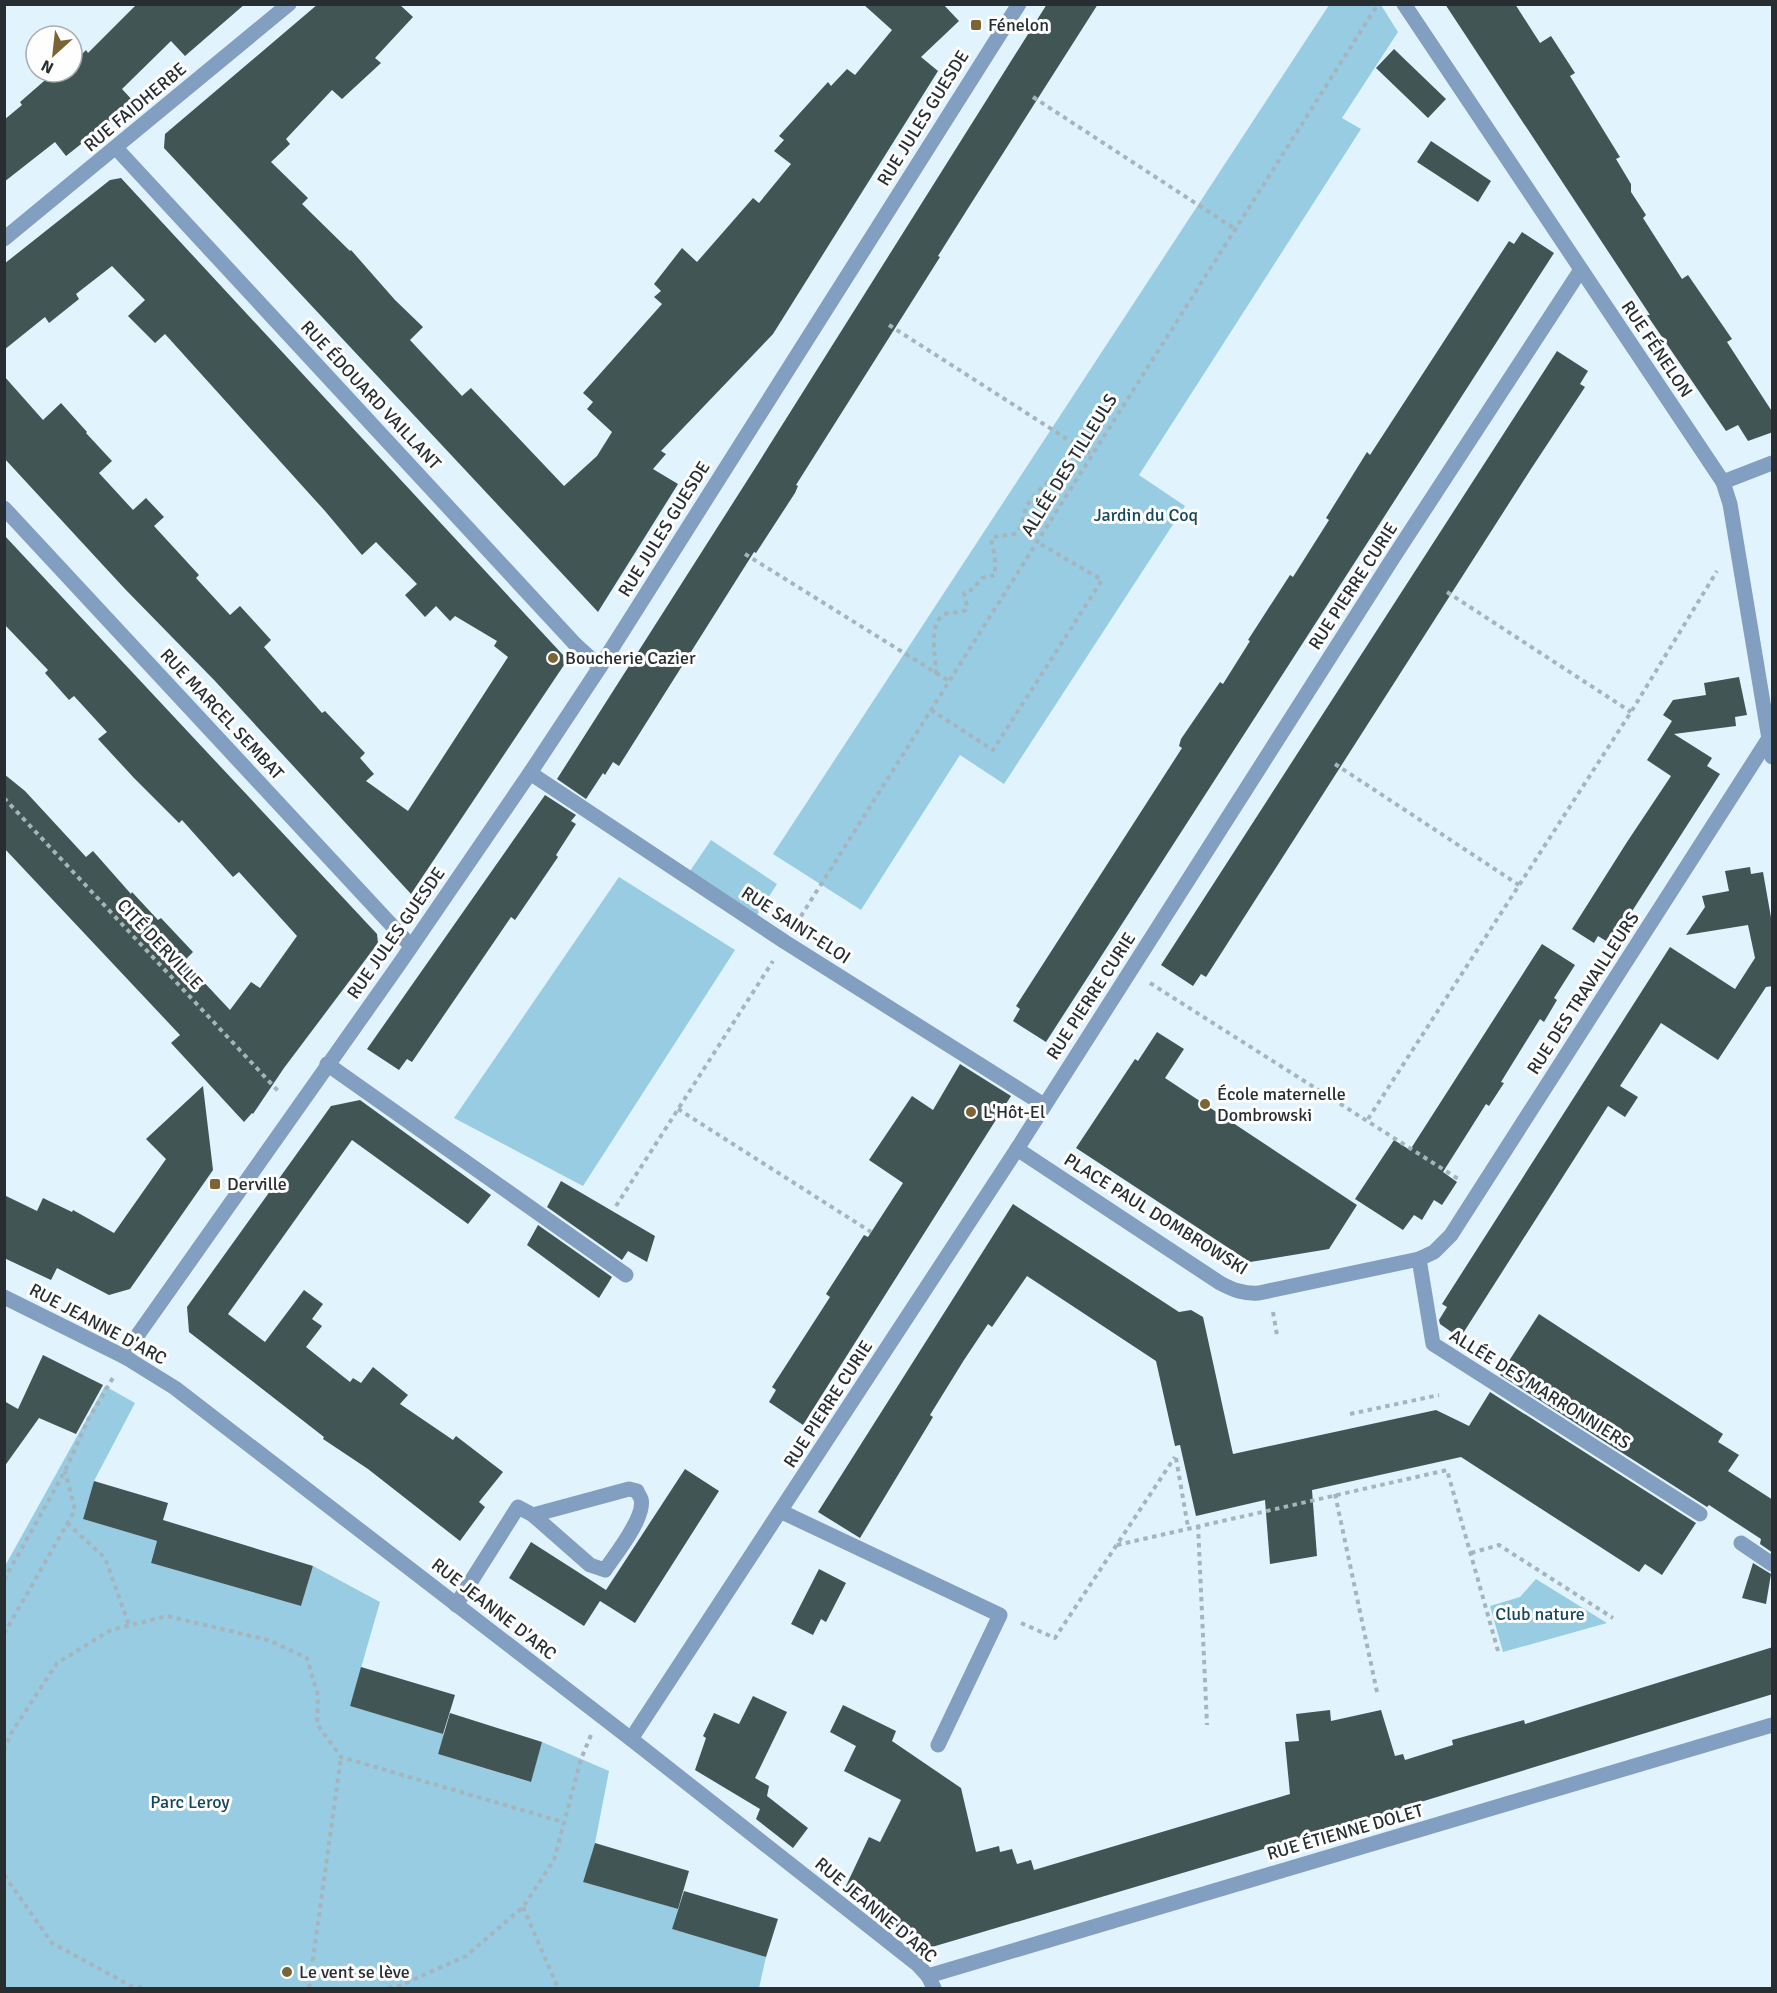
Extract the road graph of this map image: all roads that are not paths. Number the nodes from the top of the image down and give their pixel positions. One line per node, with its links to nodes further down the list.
1 (290, 4): 4 (street, RUE FAIDHERBE)
2 (1019, 4): 10 (street, RUE JULES GUESDE)
3 (1404, 4): 6 (street, RUE FÉNELON)
4 (116, 148): 5 (street, RUE FAIDHERBE); 10 (street, RUE ÉDOUARD VAILLANT)
5 (4, 238)
6 (1580, 271): 8 (street, RUE FÉNELON); 16 (street, RUE PIERRE CURIE)
7 (1773, 463): 8 (street)
8 (1723, 482): 11 (street, RUE FÉNELON)
9 (4, 508): 14 (street, RUE MARCEL SEMBAT)
10 (600, 668): 13 (street, RUE JULES GUESDE)
11 (1769, 738): 12 (street, RUE FÉNELON); 18 (street, RUE DES TRAVAILLEURS)
12 (1773, 757)
13 (530, 773): 14 (street, RUE JULES GUESDE); 16 (street, RUE SAINT-ELOI)
14 (411, 946): 15 (street, RUE JULES GUESDE)
15 (327, 1064): 19 (street); 21 (street, RUE JULES GUESDE)
16 (1044, 1105): 17 (street, RUE PIERRE CURIE)
17 (1017, 1149): 18 (street, PLACE PAUL DOMBROWSKI); 22 (street, RUE PIERRE CURIE)
18 (1419, 1259): 23 (street, ALLÉE DES MARRONNIERS)
19 (626, 1275)
20 (5, 1297): 21 (street, RUE JEANNE D'ARC)
21 (125, 1357): 27 (street, RUE JEANNE D'ARC)
22 (782, 1512): 29 (street, RUE PIERRE CURIE); 30 (street)
23 (1700, 1514)
24 (533, 1515): 24 (street); 27 (street)
25 (1741, 1543): 26 (street)
26 (1773, 1564)
27 (456, 1605): 29 (street, RUE JEANNE D'ARC)
28 (1773, 1725): 31 (street, RUE ÉTIENNE DOLET)
29 (631, 1739): 31 (street, RUE JEANNE D'ARC)
30 (938, 1745)
31 (931, 1982)

